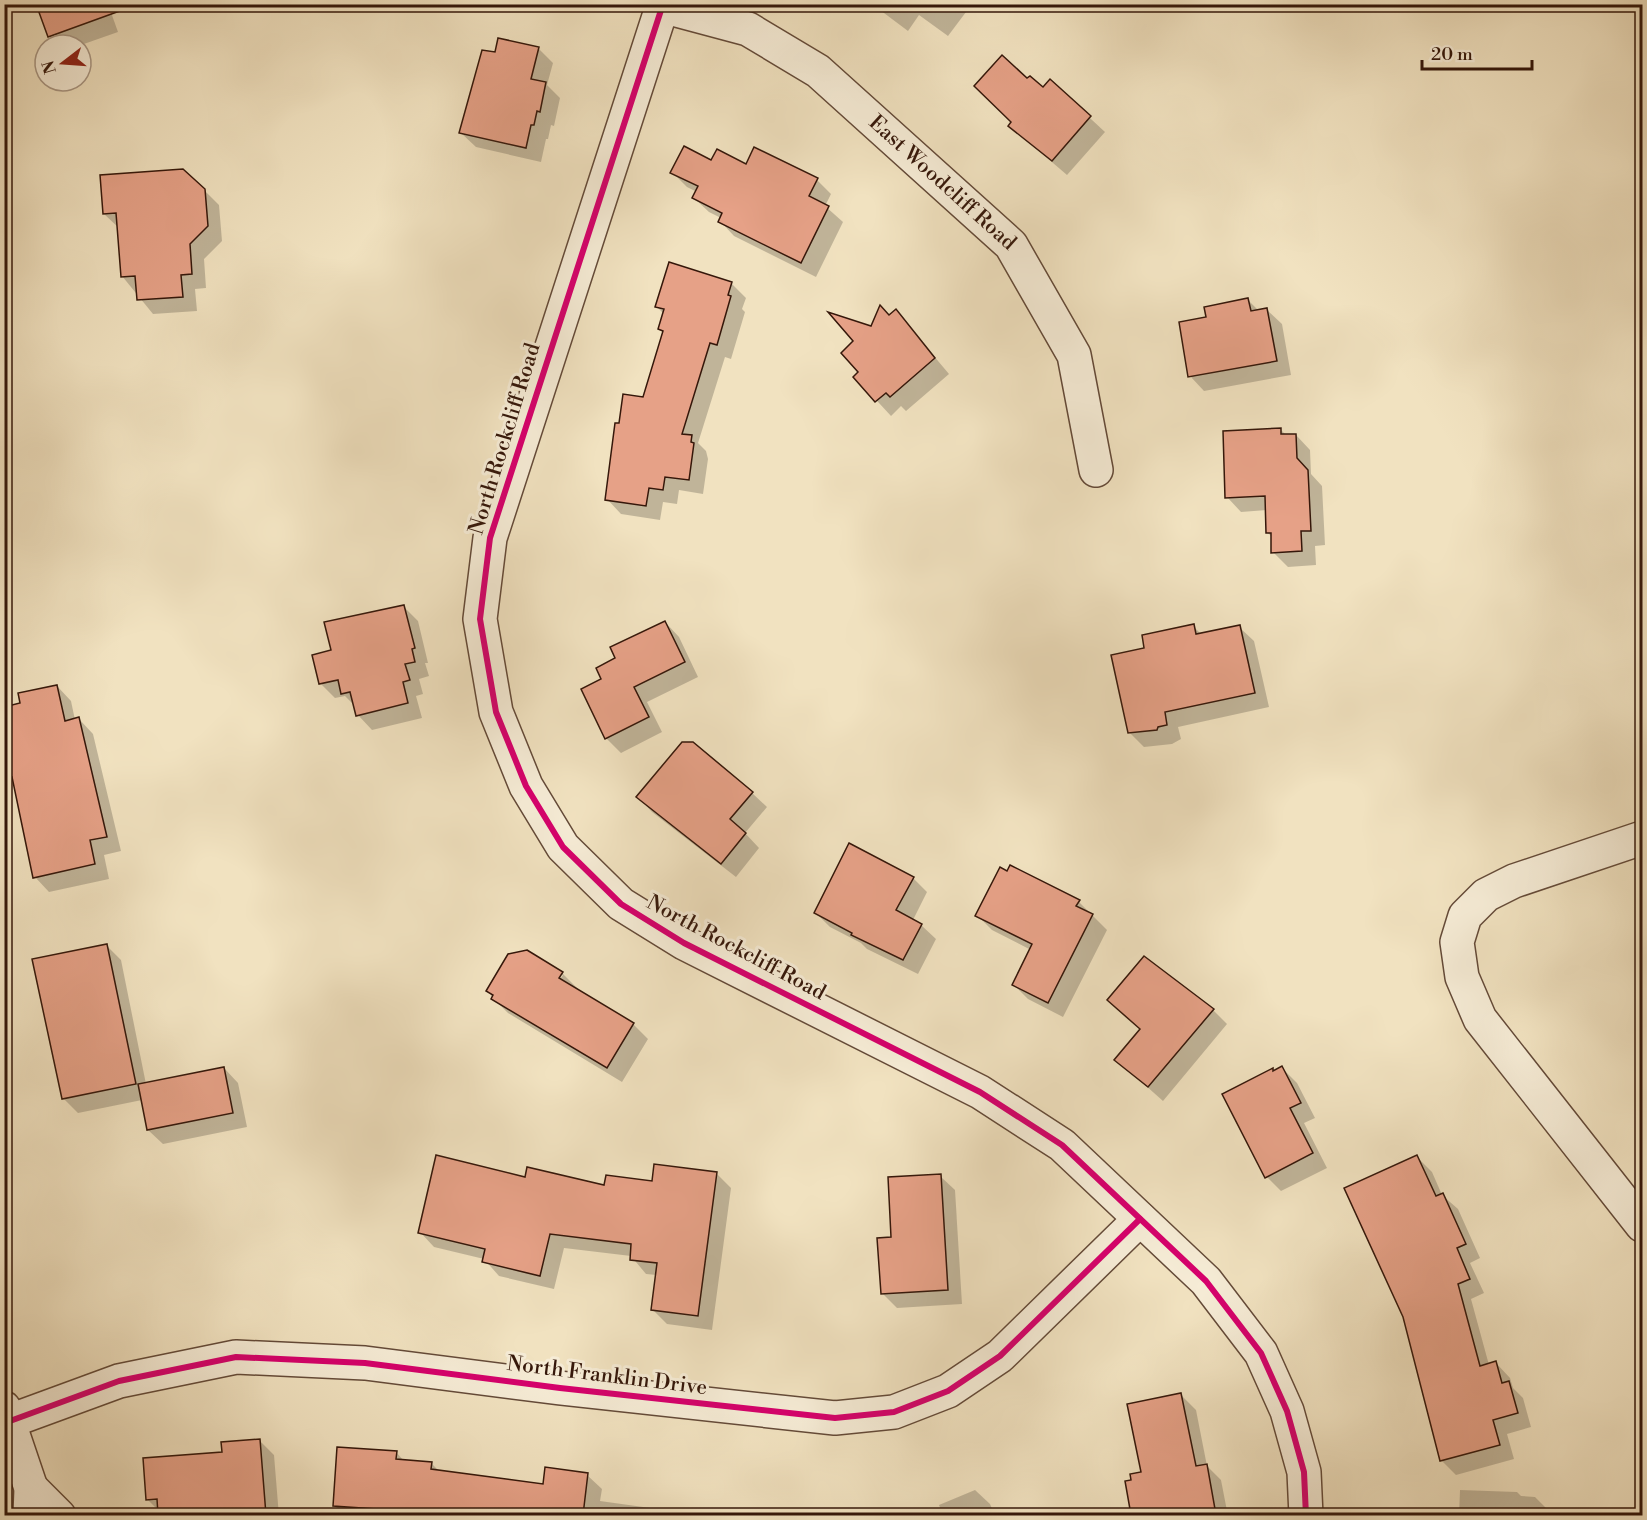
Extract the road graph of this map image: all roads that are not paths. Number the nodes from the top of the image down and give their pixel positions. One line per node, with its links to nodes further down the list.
1 (663, 5): 2 (street, East Woodcliff Road); 4 (street, North Rockcliff Road)
2 (1096, 470)
3 (1642, 838): 5 (street)
4 (1140, 1219): 6 (street, North Franklin Drive); 9 (street, North Rockcliff Road)
5 (1642, 1225)
6 (7, 1414): 7 (street)
7 (31, 1502): 8 (street)
8 (59, 1515)
9 (1306, 1515)

